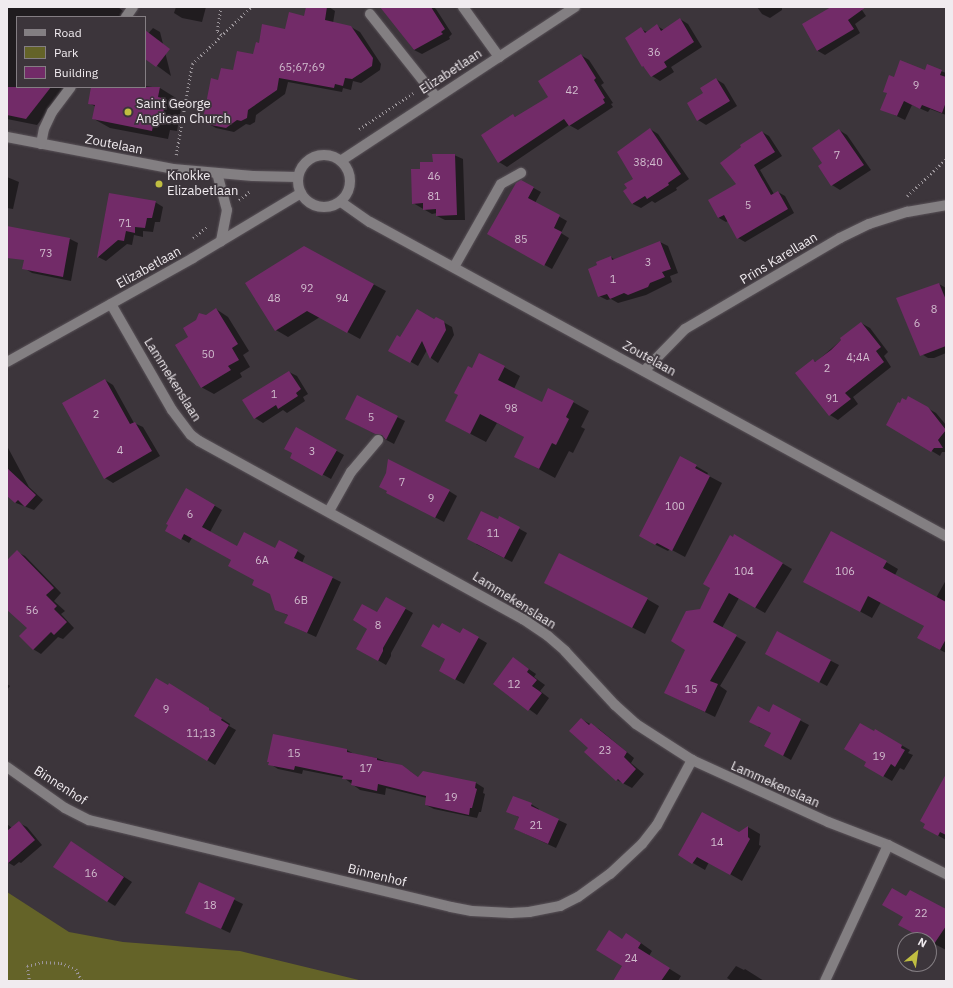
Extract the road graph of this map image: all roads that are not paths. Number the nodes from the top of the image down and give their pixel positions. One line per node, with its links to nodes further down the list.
1 (133, 7): 5 (street)
2 (462, 7): 6 (street)
3 (573, 8): 6 (street, Elizabetlaan)
4 (370, 14): 8 (street)
5 (127, 16)
6 (499, 57): 8 (street, Elizabetlaan)
7 (70, 88): 10 (street)
8 (436, 98): 11 (street, Elizabetlaan)
9 (7, 137): 10 (street, Zoutelaan)
10 (41, 144): 12 (street, Zoutelaan)
11 (342, 160): 14 (street); 16 (street)
12 (217, 173): 14 (street, Zoutelaan); 18 (street)
13 (521, 173): 19 (street)
14 (298, 177): 15 (street)
15 (301, 193): 16 (street); 18 (street, Elizabetlaan)
16 (341, 202): 19 (street, Zoutelaan)
17 (946, 205): 22 (street, Prins Karellaan)
18 (221, 241): 20 (street, Elizabetlaan)
19 (454, 268): 22 (street, Zoutelaan)
20 (111, 304): 21 (street, Elizabetlaan); 24 (street, Lammekenslaan)
21 (7, 362)
22 (644, 371): 25 (street, Zoutelaan)
23 (378, 440): 24 (street)
24 (329, 511): 26 (street, Lammekenslaan)
25 (946, 536)
26 (692, 760): 27 (street, Binnenhof); 28 (street, Lammekenslaan)
27 (7, 767)
28 (888, 845): 29 (street, Lammekenslaan); 30 (street)
29 (946, 874)
30 (825, 981)

